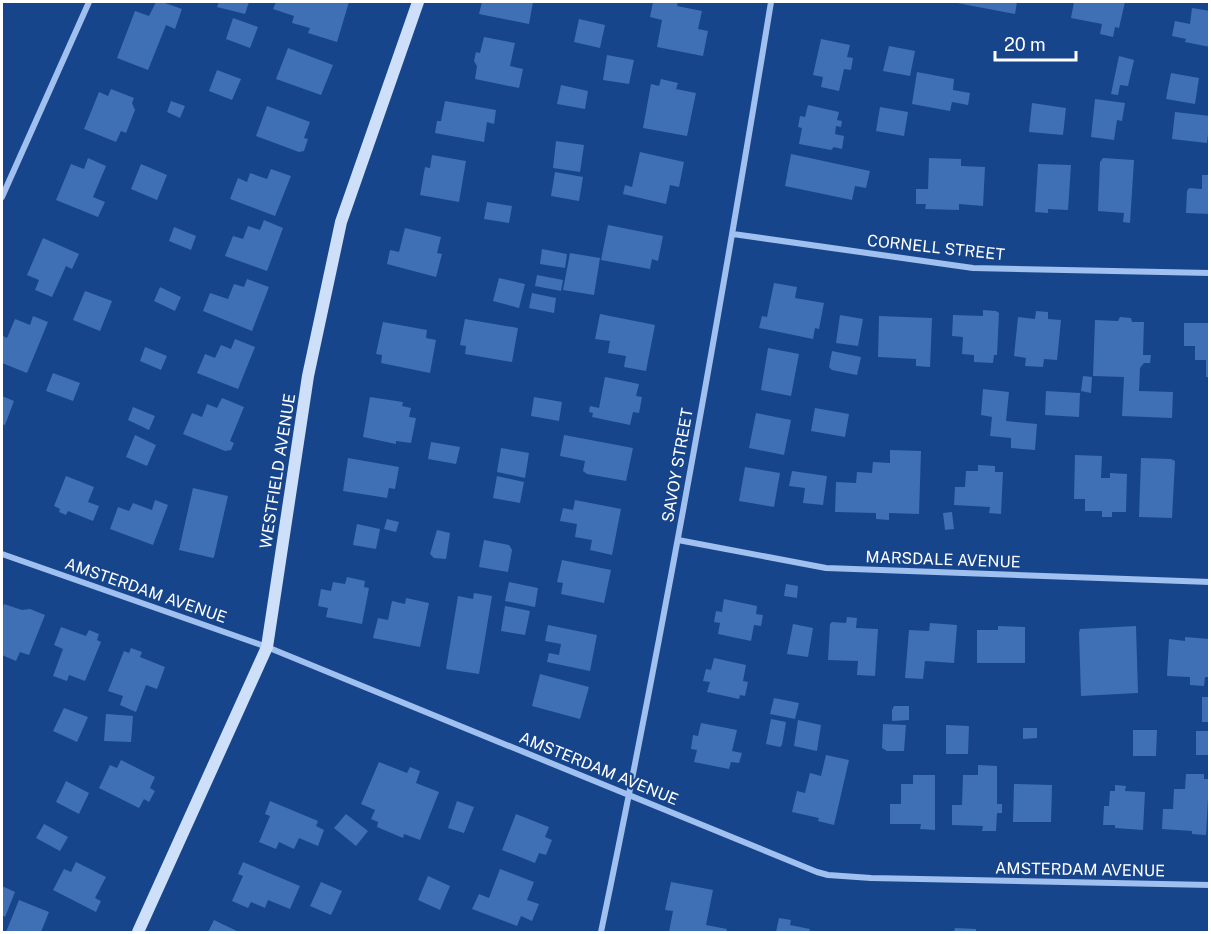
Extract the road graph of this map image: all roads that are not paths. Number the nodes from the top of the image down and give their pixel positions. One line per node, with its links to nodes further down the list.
1 (89, 2): 4 (street)
2 (418, 2): 10 (street, WESTFIELD AVENUE)
3 (771, 2): 5 (street, SAVOY STREET)
4 (2, 196)
5 (733, 234): 6 (street, CORNELL STREET); 7 (street, SAVOY STREET)
6 (1209, 273)
7 (678, 540): 9 (street, MARSDALE AVENUE); 11 (street, SAVOY STREET)
8 (2, 554): 10 (street, AMSTERDAM AVENUE)
9 (1209, 582)
10 (267, 647): 11 (street, AMSTERDAM AVENUE); 13 (street, WESTFIELD AVENUE)
11 (629, 795): 12 (street, AMSTERDAM AVENUE); 14 (street, SAVOY STREET)
12 (1209, 885)
13 (138, 933)
14 (601, 933)

